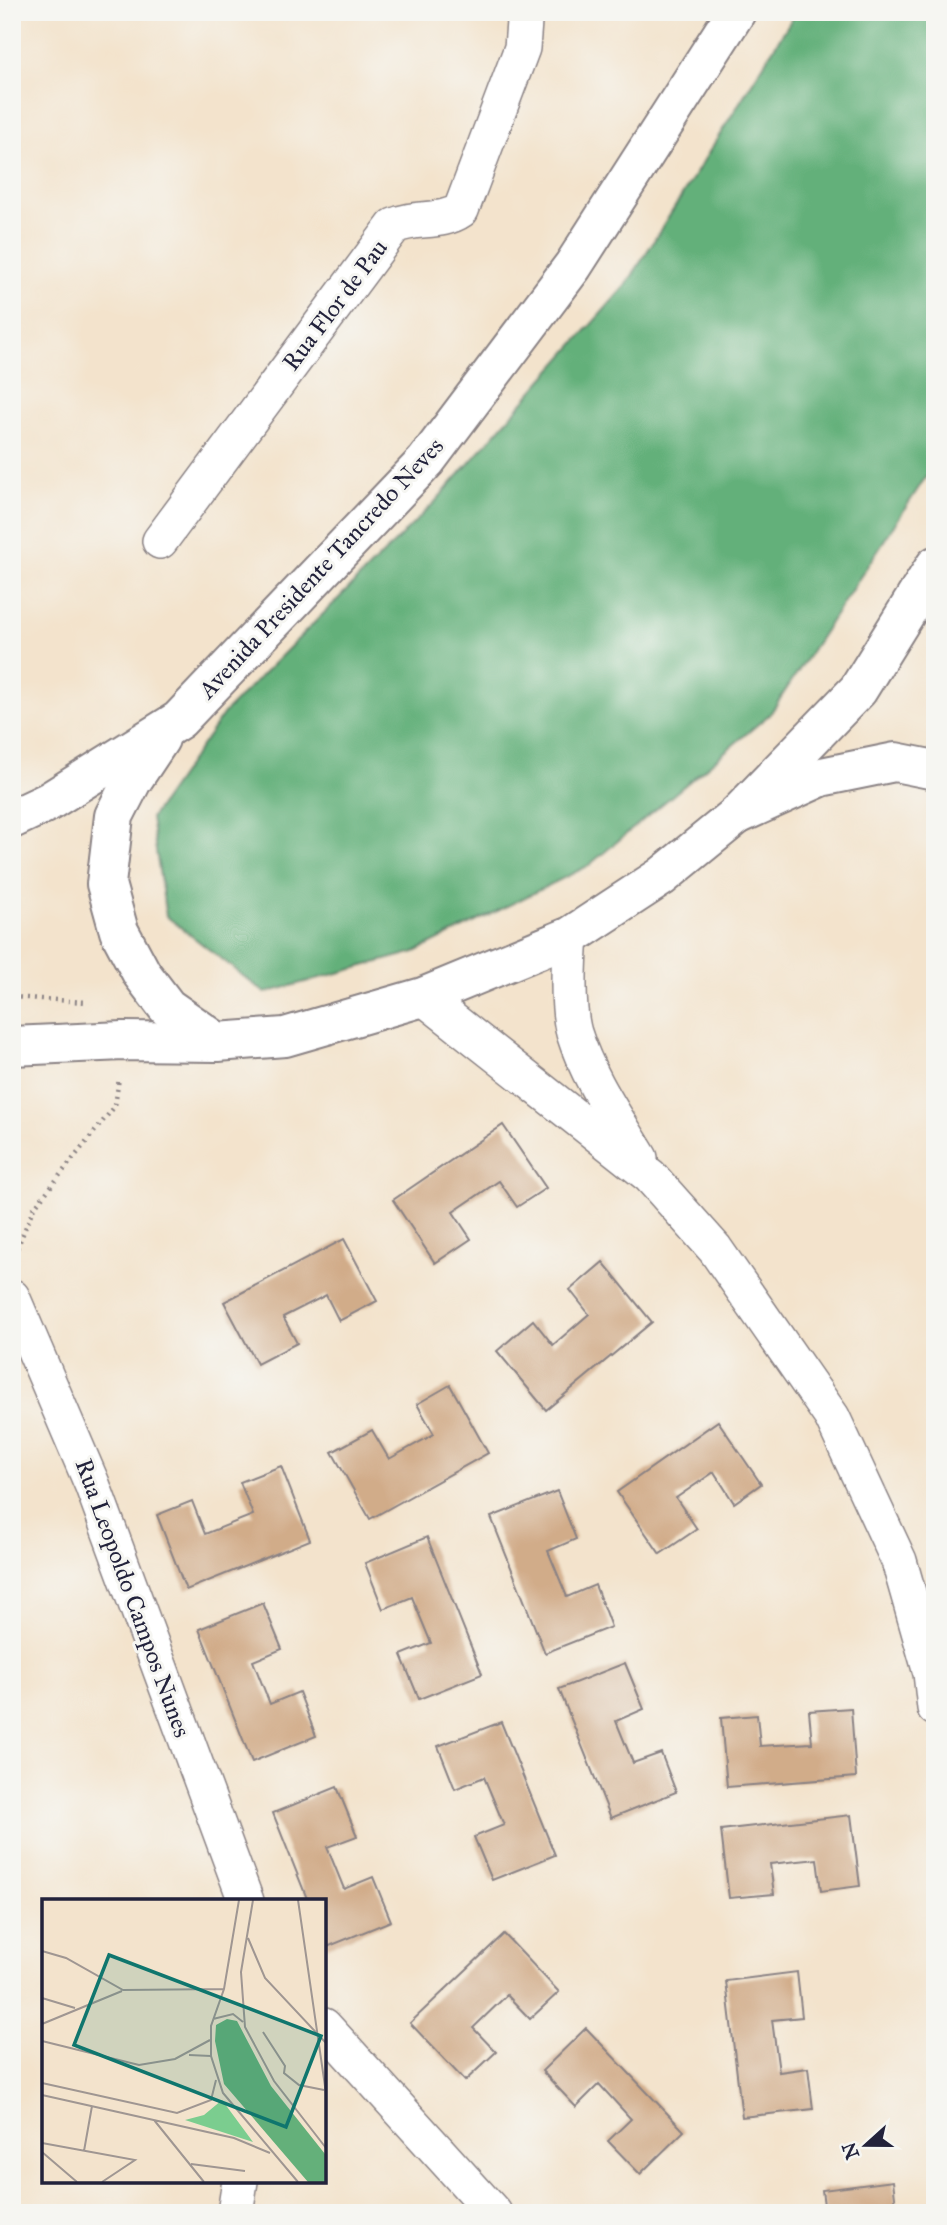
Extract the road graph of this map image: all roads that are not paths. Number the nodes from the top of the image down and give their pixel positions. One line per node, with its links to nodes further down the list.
1 (522, 12): 3 (street, Rua Flor de Pau)
2 (736, 12): 5 (main road, Avenida Presidente Tancredo Neves)
3 (160, 541)
4 (935, 566): 7 (main road)
5 (179, 720): 8 (main road, Avenida Presidente Tancredo Neves); 11 (main road)
6 (935, 771): 7 (main road)
7 (737, 815): 9 (main road)
8 (12, 820)
9 (571, 936): 10 (main road); 13 (street)
10 (423, 997): 11 (main road); 13 (street)
11 (216, 1042): 12 (main road)
12 (12, 1046)
13 (650, 1176): 15 (street)
14 (12, 1297): 16 (street, Rua Leopoldo Campos Nunes)
15 (935, 1708)
16 (245, 1899)
17 (326, 2028): 20 (street)
18 (240, 2183): 19 (street)
19 (236, 2213)
20 (494, 2213)

